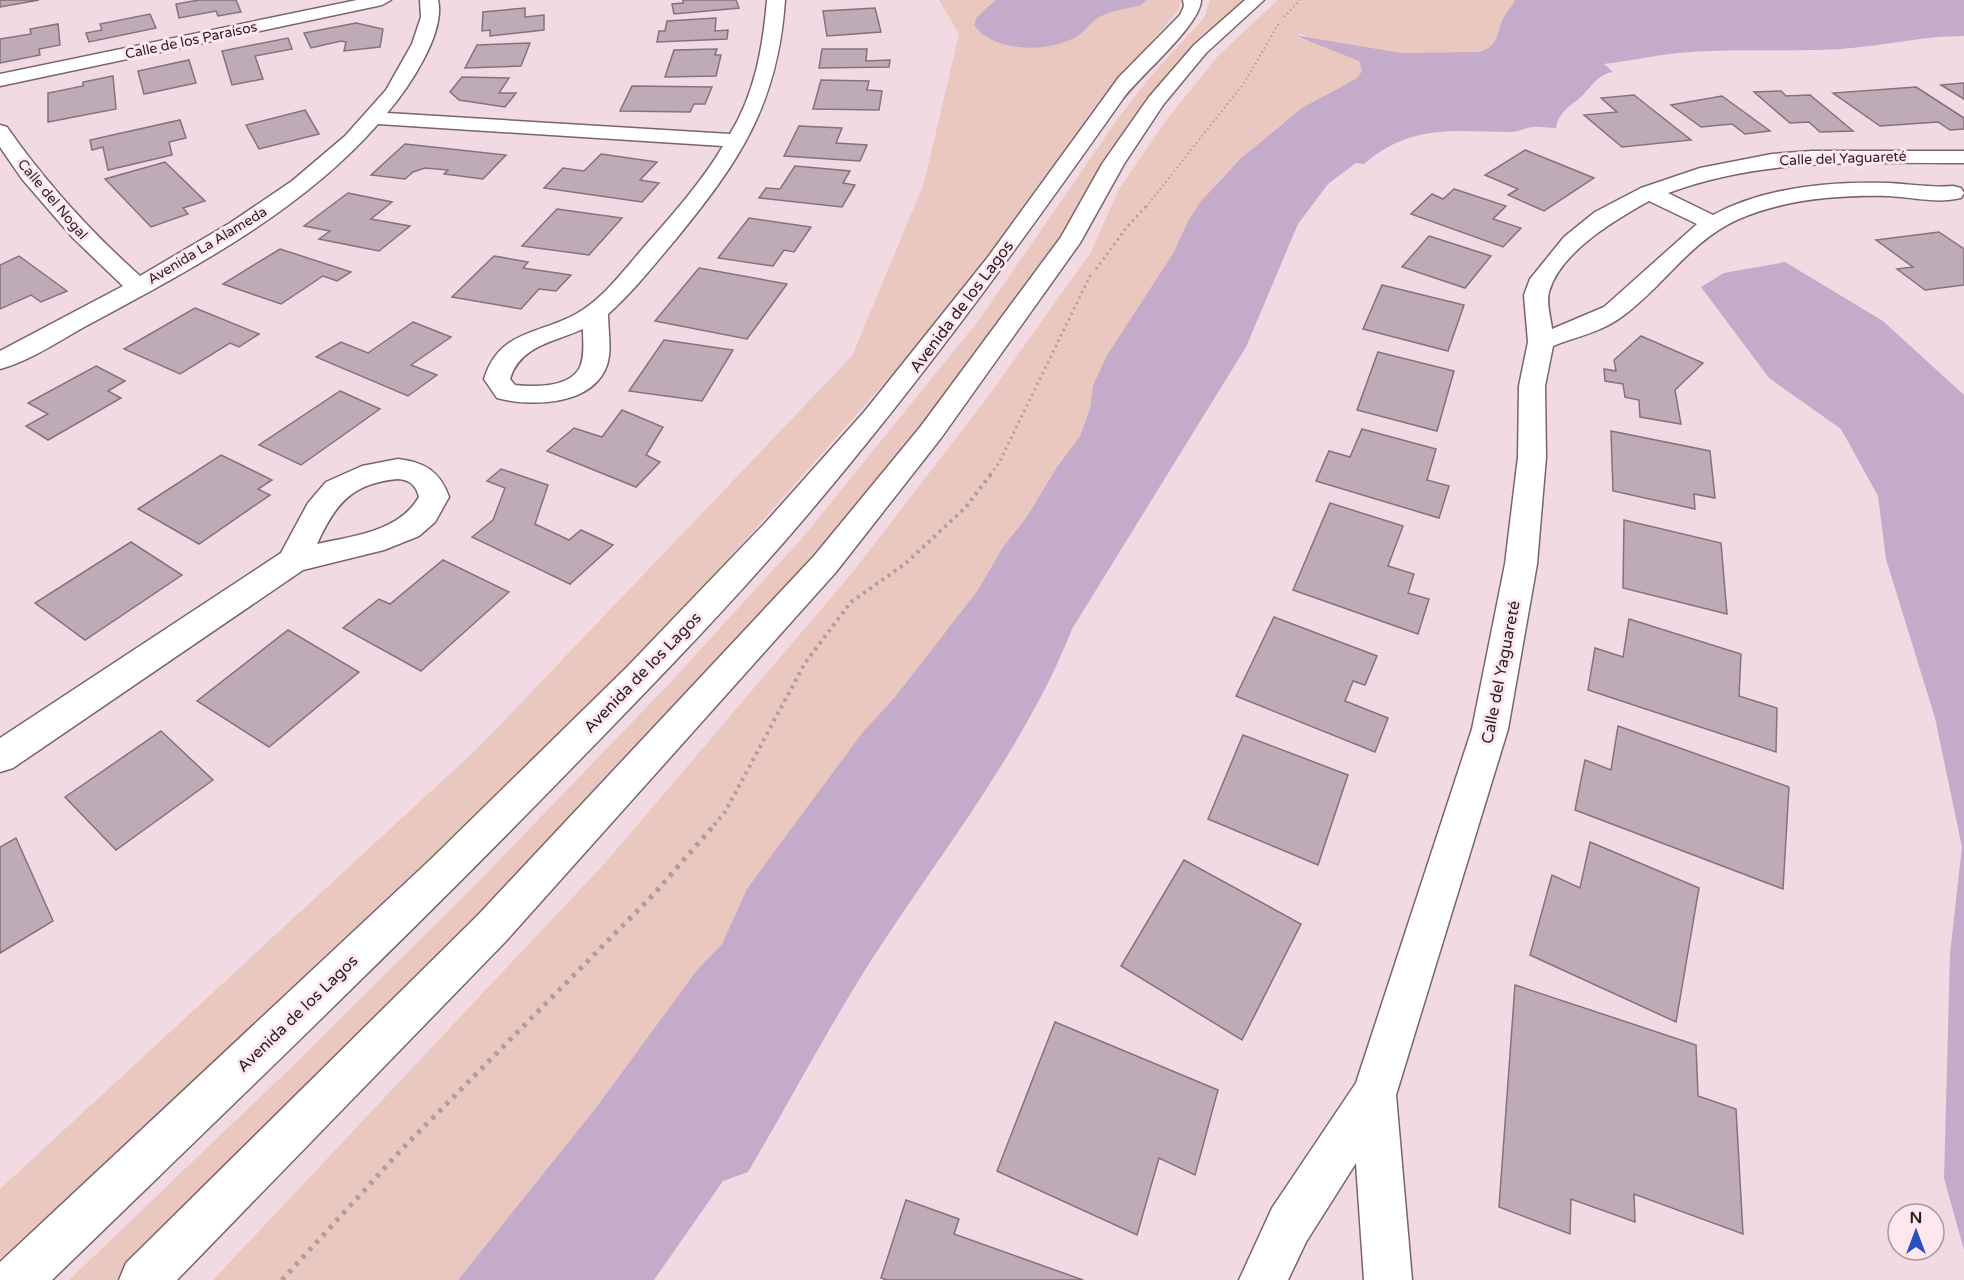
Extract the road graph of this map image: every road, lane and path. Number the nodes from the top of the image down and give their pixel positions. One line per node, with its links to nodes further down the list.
1 (382, 0): 7 (street, Calle de los Paraísos)
2 (429, 0): 8 (street, Avenida La Alameda)
3 (776, 0): 10 (street)
4 (1192, 0): 23 (street, Avenida de los Lagos)
5 (1255, 0): 24 (street)
6 (1300, 0): 25 (path)
7 (0, 80)
8 (375, 118): 10 (street); 16 (street, Avenida La Alameda)
9 (0, 131): 16 (street, Calle del Nogal)
10 (737, 141): 17 (street)
11 (1864, 155): 12 (street, Calle del Yaguareté); 13 (street); 14 (street, Calle del Yaguareté)
12 (1961, 178): 13 (street, Calle del Yaguareté)
13 (1890, 190): 15 (street, Calle del Yaguareté)
14 (1649, 193): 15 (street); 18 (street, Calle del Yaguareté)
15 (1713, 223): 18 (street, Calle del Yaguareté)
16 (138, 287): 19 (street, Avenida La Alameda)
17 (596, 313)
18 (1541, 342): 22 (street, Calle del Yaguareté)
19 (0, 361)
20 (293, 561): 21 (street)
21 (0, 757)
22 (1374, 1095): 26 (street, Calle del Yaguareté); 27 (street, Calle del Yaguareté)
23 (17, 1280)
24 (143, 1280)
25 (282, 1280)
26 (1263, 1280)
27 (1389, 1280)

